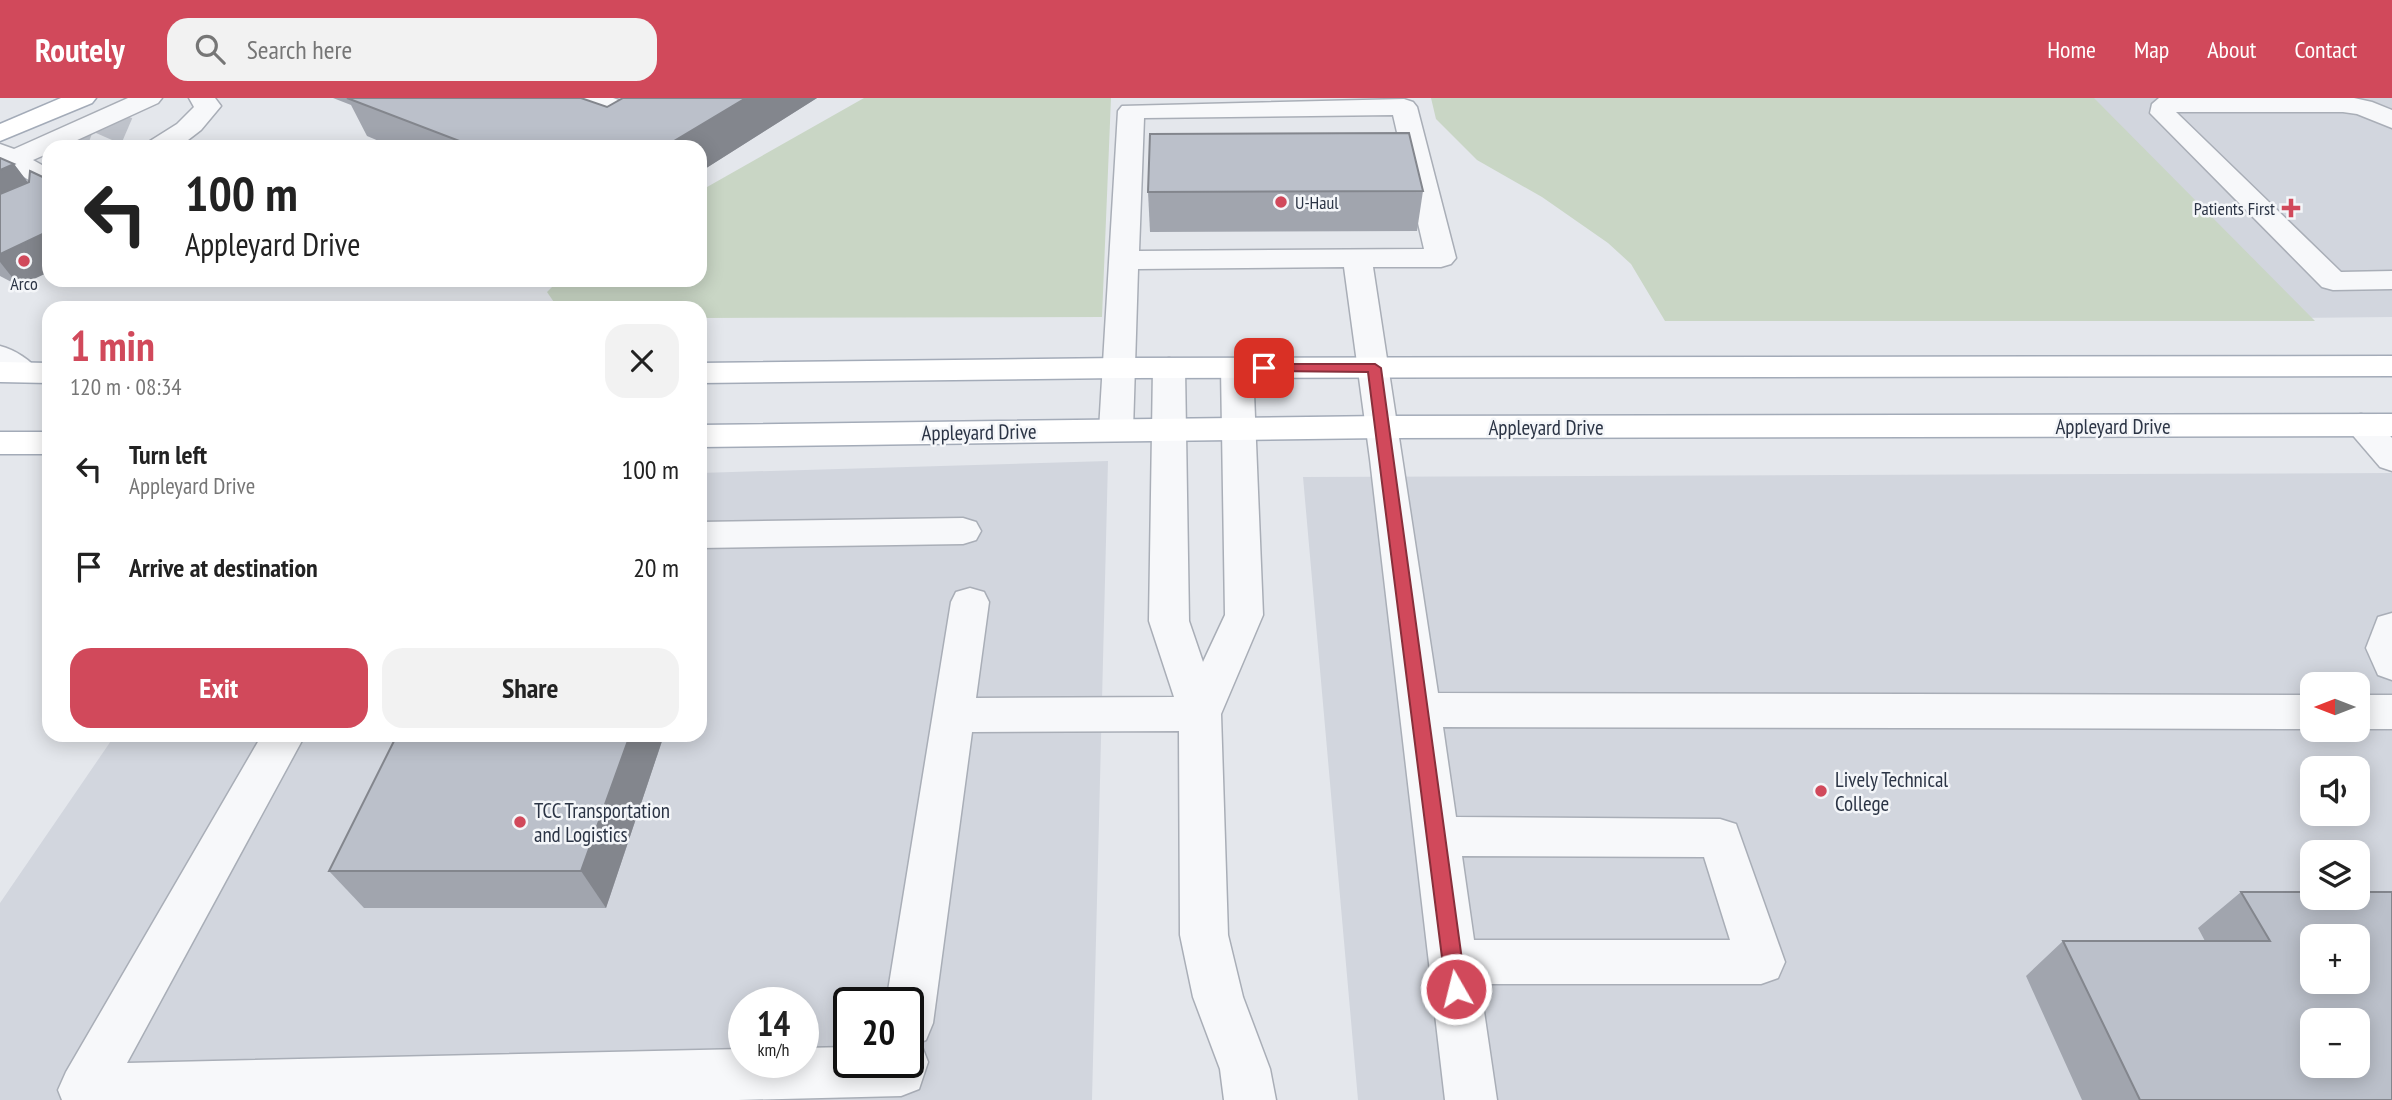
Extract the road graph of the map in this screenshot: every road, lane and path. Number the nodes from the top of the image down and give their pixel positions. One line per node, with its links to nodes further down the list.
1 (83, 98): 7 (main road)
2 (149, 98): 8 (street)
3 (202, 98): 9 (street)
4 (587, 98): 5 (street)
5 (645, 98)
6 (2392, 120): 15 (street)
7 (0, 133)
8 (72, 140)
9 (167, 140)
10 (42, 149): 11 (street)
11 (4, 159): 12 (street)
12 (42, 191)
13 (1356, 258): 14 (street); 14 (street); 20 (street)
14 (1124, 260): 17 (street)
15 (2392, 281)
16 (2392, 366): 20 (main road)
17 (1119, 368): 18 (main road); 21 (main road); 25 (street)
18 (1169, 368): 19 (main road); 26 (street)
19 (1237, 368): 20 (main road); 24 (street)
20 (1375, 368): 23 (street)
21 (707, 373)
22 (2376, 425): 23 (main road, Appleyard Drive); 30 (street)
23 (1382, 427): 24 (main road, Appleyard Drive); 36 (street)
24 (1239, 429): 26 (main road, Appleyard Drive); 40 (street)
25 (1116, 430): 26 (main road, Appleyard Drive); 27 (main road, Appleyard Drive)
26 (1169, 430): 40 (street)
27 (707, 436)
28 (0, 443): 29 (main road)
29 (42, 443)
30 (2392, 459)
31 (963, 531): 32 (street)
32 (707, 535)
33 (971, 602): 41 (street)
34 (2392, 628): 35 (street)
35 (2392, 664)
36 (1420, 710): 37 (street); 43 (street)
37 (2300, 712)
38 (2370, 712): 39 (street)
39 (2392, 712)
40 (1200, 714): 41 (street); 47 (street)
41 (953, 715): 45 (street)
42 (280, 742): 46 (street)
43 (1436, 836): 44 (street); 44 (street)
44 (1452, 962): 48 (street)
45 (913, 987)
46 (833, 1073)
47 (1250, 1100)
48 (1471, 1100)

